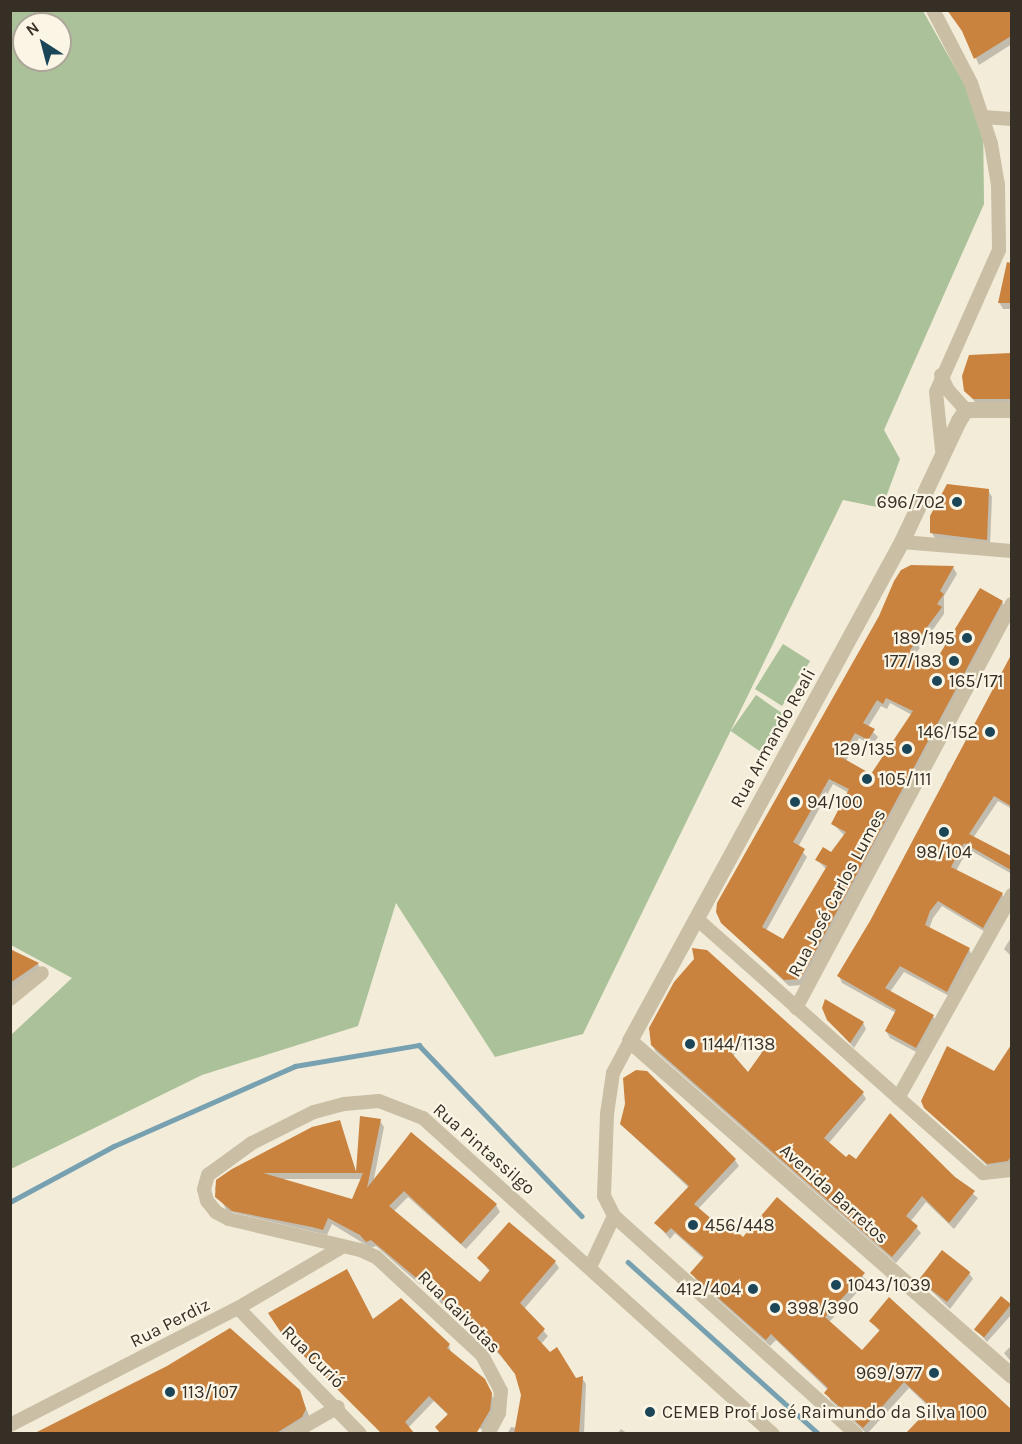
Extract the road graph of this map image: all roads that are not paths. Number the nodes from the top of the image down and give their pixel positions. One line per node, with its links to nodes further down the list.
1 (933, 10): 2 (street)
2 (983, 117): 3 (street); 4 (street)
3 (1011, 119)
4 (1005, 250): 5 (street)
5 (941, 375): 6 (street); 8 (street)
6 (966, 410): 7 (street); 8 (street, Rua Armando Reali)
7 (1011, 410)
8 (942, 450): 9 (street, Rua Armando Reali)
9 (902, 542): 10 (street); 13 (street, Rua Armando Reali)
10 (1011, 551)
11 (1011, 604): 16 (street, Rua José Carlos Lumes)
12 (1011, 895): 18 (street)
13 (697, 919): 16 (street); 17 (street, Rua Armando Reali)
14 (42, 973): 15 (street)
15 (10, 999)
16 (796, 1008): 18 (street)
17 (630, 1041): 20 (street); 24 (street, Avenida Barretos)
18 (898, 1098): 19 (street)
19 (1011, 1170)
20 (614, 1216): 22 (street); 31 (street)
21 (342, 1247): 22 (street, Rua Pintassilgo); 23 (street, Rua Perdiz); 29 (street, Rua Gaivotas)
22 (591, 1265): 30 (street, Rua Pintassilgo)
23 (238, 1308): 25 (street, Rua Curió); 26 (street, Rua Perdiz)
24 (1011, 1376)
25 (338, 1407): 27 (street); 28 (street, Rua Curió)
26 (10, 1425)
27 (291, 1434)
28 (360, 1434)
29 (488, 1434)
30 (773, 1434)
31 (856, 1434)

